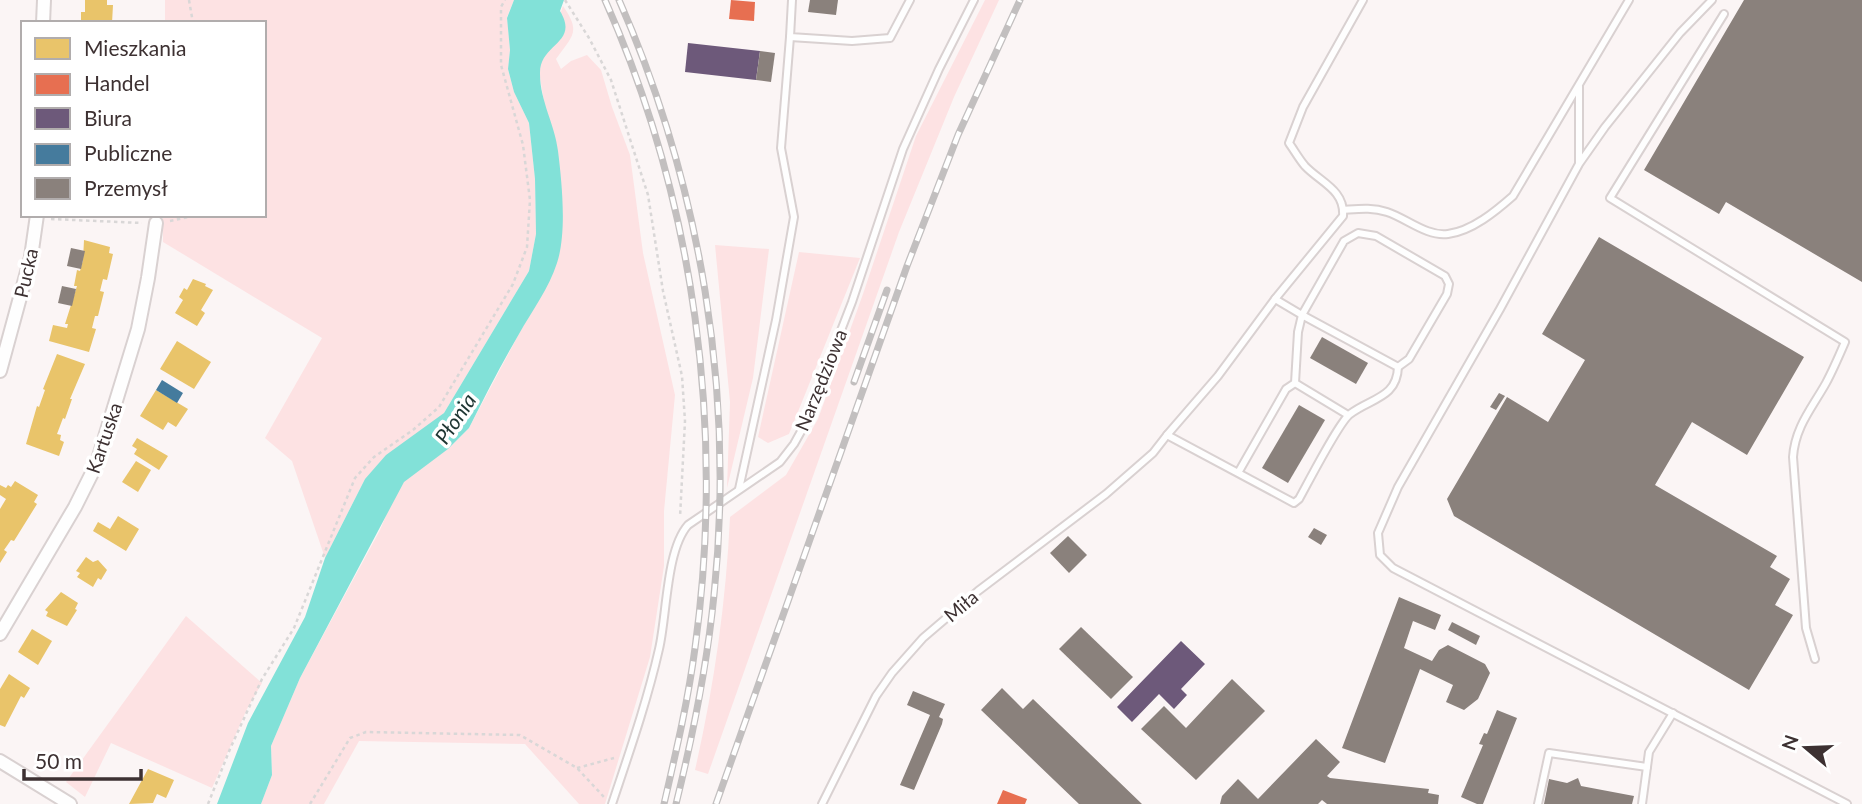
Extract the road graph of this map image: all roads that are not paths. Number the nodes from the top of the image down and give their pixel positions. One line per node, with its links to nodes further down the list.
1 (44, 0): 9 (street)
2 (793, 0): 10 (lane)
3 (910, 0): 10 (lane)
4 (974, 0): 24 (lane, Narzędziowa)
5 (1363, 0): 13 (lane)
6 (1629, 0): 11 (lane)
7 (1712, 0): 12 (lane)
8 (1724, 14): 26 (lane)
9 (43, 21)
10 (790, 37): 24 (lane)
11 (1579, 85): 12 (lane); 13 (lane)
12 (1579, 164): 27 (lane)
13 (1343, 211): 16 (lane, Miła)
14 (37, 217): 19 (street, Pucka)
15 (156, 223): 25 (street, Kartuska)
16 (1275, 299): 17 (lane); 22 (lane, Miła)
17 (1302, 315): 18 (lane); 18 (lane); 20 (lane)
18 (1398, 367): 21 (lane)
19 (0, 371)
20 (1295, 383): 21 (lane); 23 (lane)
21 (1348, 415): 23 (lane)
22 (1167, 435): 23 (lane); 32 (lane, Miła)
23 (1238, 473)
24 (739, 489): 31 (lane, Narzędziowa)
25 (0, 634)
26 (1815, 659)
27 (1673, 713): 29 (lane); 35 (lane)
28 (0, 761): 30 (street)
29 (1647, 767): 33 (lane); 34 (lane)
30 (70, 804)
31 (612, 804)
32 (822, 804)
33 (1538, 804)
34 (1642, 804)
35 (1847, 804)

